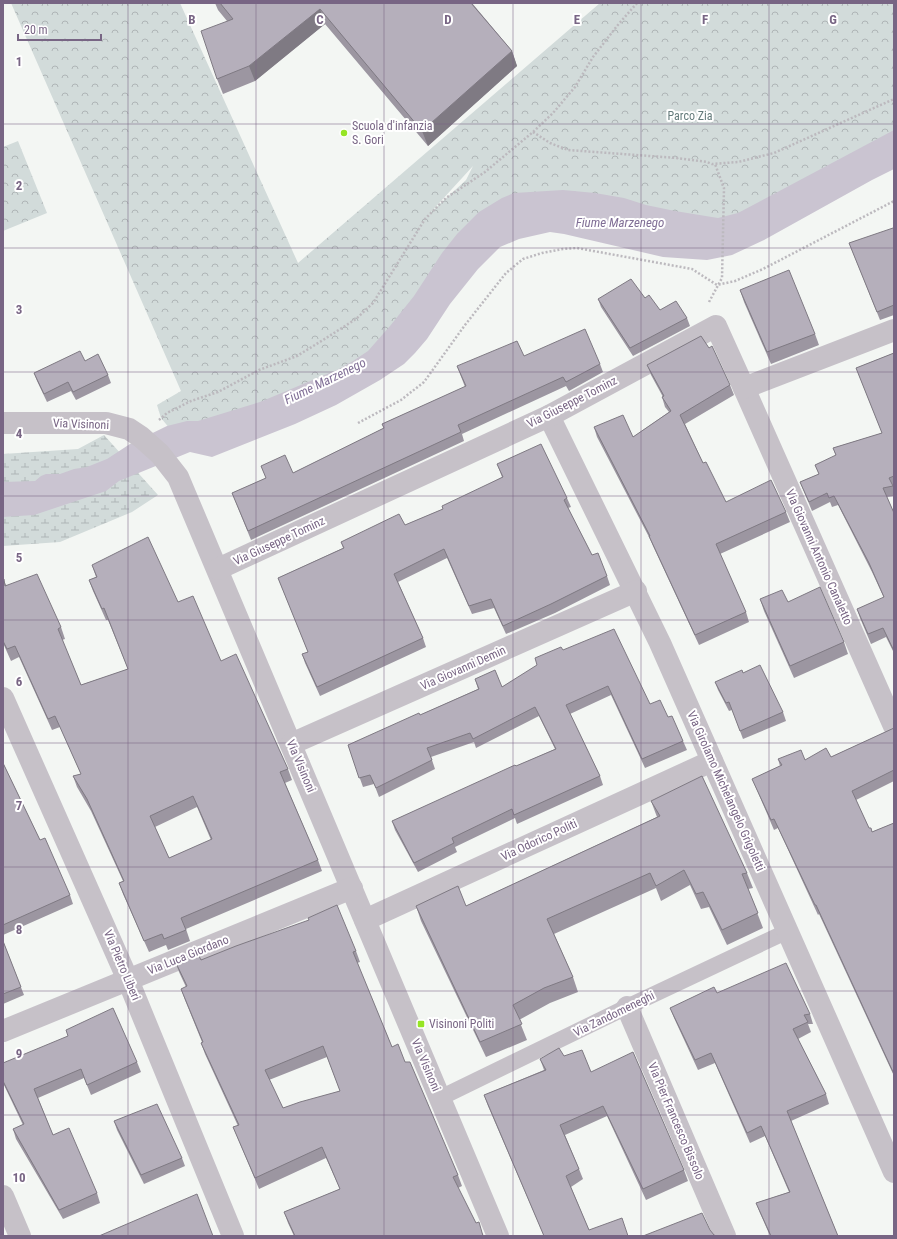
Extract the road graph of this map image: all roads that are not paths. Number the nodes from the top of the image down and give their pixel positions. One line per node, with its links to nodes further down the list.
1 (894, 330): 2 (street)
2 (744, 388): 3 (street, Via Giuseppe Tominz); 8 (street, Via Giovanni Antonio Canaletto)
3 (549, 416): 5 (street, Via Giuseppe Tominz); 6 (street, Via Girolamo Michelangelo Grigoletti)
4 (3, 423): 5 (street, Via Visinoni)
5 (218, 569): 9 (street, Via Visinoni)
6 (636, 591): 9 (street, Via Giovanni Demin); 10 (street, Via Girolamo Michelangelo Grigoletti)
7 (3, 698): 14 (street, Via Pietro Liberi)
8 (894, 726)
9 (292, 744): 11 (street, Via Visinoni)
10 (712, 761): 12 (street, Via Odorico Politi); 13 (street, Via Girolamo Michelangelo Grigoletti)
11 (352, 888): 12 (street, Via Visinoni); 14 (street, Via Luca Giordano)
12 (365, 920): 17 (street, Via Visinoni)
13 (788, 931): 15 (street, Via Zandomeneghi); 18 (street, Via Girolamo Michelangelo Grigoletti)
14 (128, 980): 16 (street, Via Luca Giordano); 21 (street, Via Pietro Liberi)
15 (627, 1007): 17 (street, Via Zandomeneghi); 23 (street, Via Pier Francesco Bissolo)
16 (3, 1031)
17 (440, 1098): 22 (street, Via Visinoni)
18 (894, 1172)
19 (3, 1196): 20 (street)
20 (20, 1236)
21 (233, 1236)
22 (498, 1236)
23 (725, 1236)

